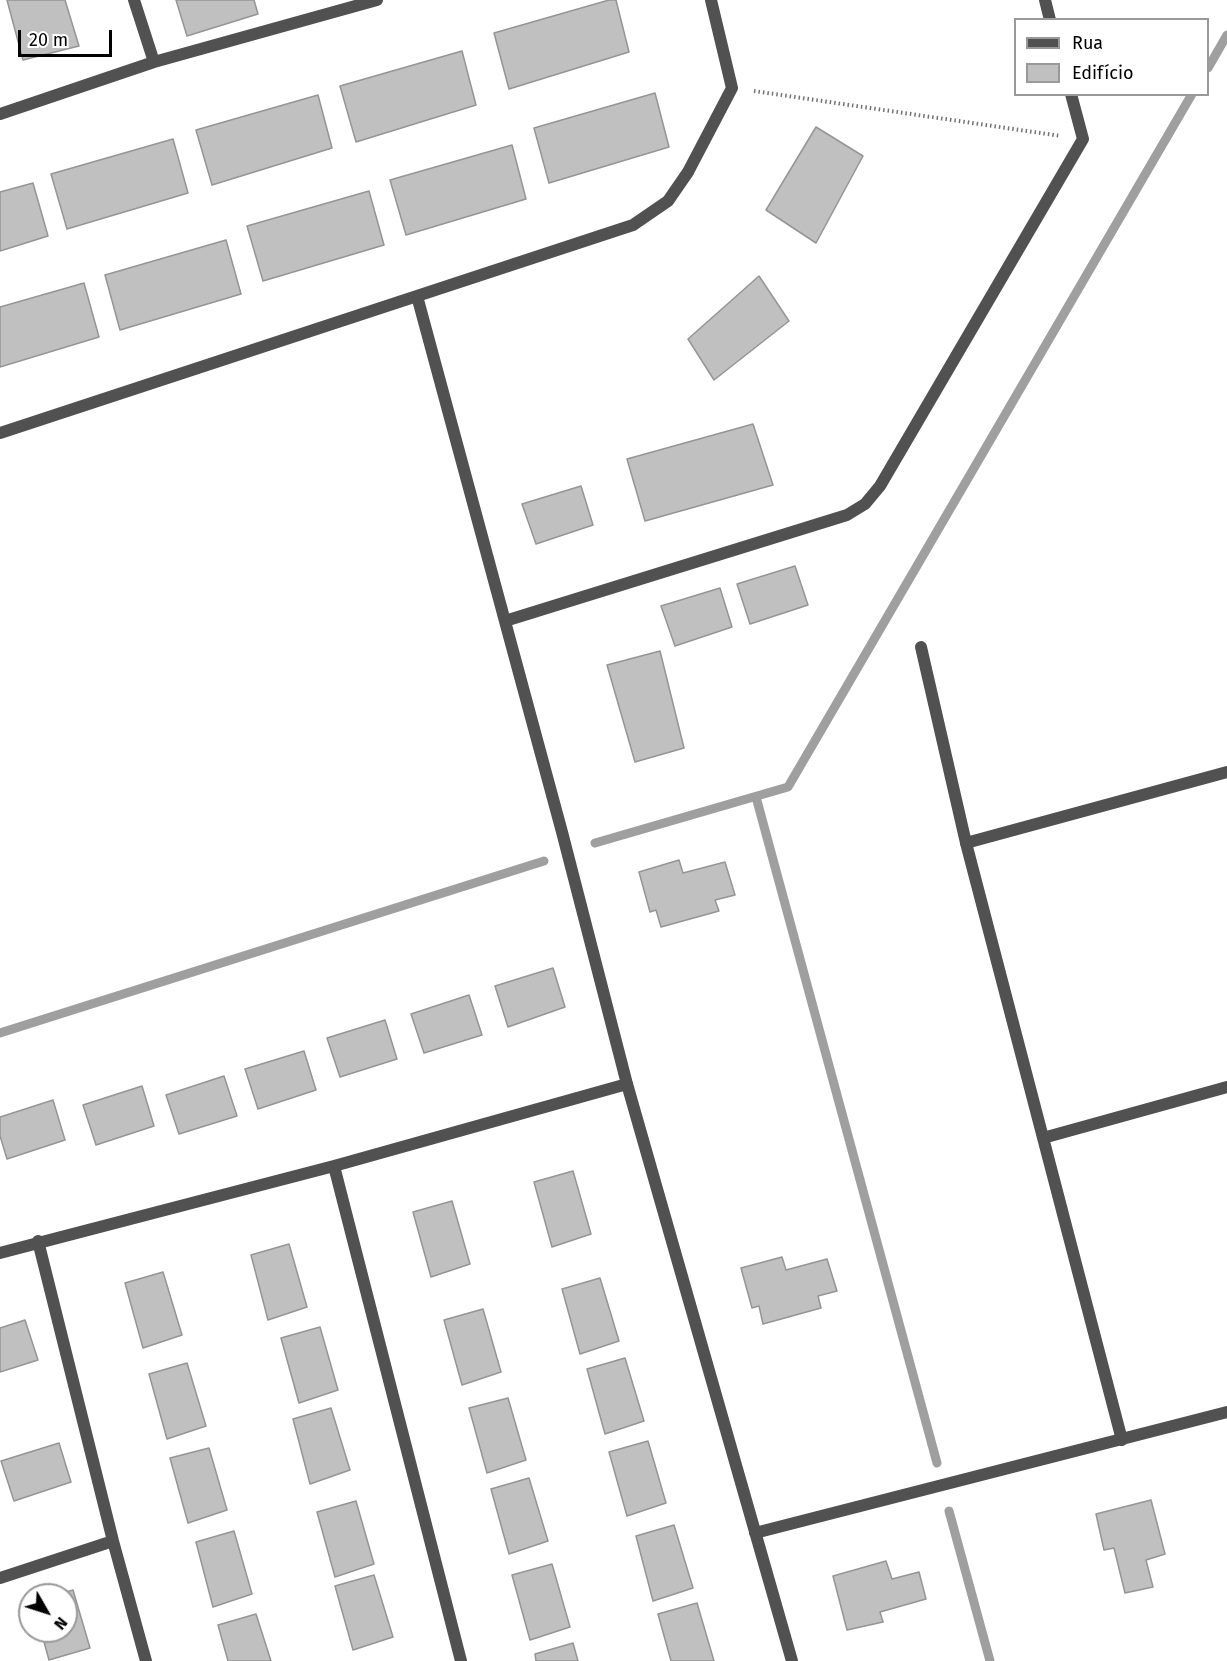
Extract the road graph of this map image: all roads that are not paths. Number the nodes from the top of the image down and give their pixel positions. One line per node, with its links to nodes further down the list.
1 (134, 0): 6 (street)
2 (377, 0): 6 (street)
3 (711, 0): 9 (street)
4 (1045, 0): 5 (street)
5 (1050, 18)
6 (154, 62): 8 (street)
7 (1072, 96): 11 (street)
8 (0, 114)
9 (417, 296): 10 (street); 11 (street)
10 (0, 433)
11 (504, 621): 15 (street)
12 (921, 647): 14 (street)
13 (1227, 772): 14 (street)
14 (966, 843): 17 (street)
15 (627, 1084): 18 (street); 23 (street)
16 (1227, 1087): 17 (street)
17 (1043, 1138): 22 (street)
18 (334, 1166): 19 (street); 27 (street)
19 (38, 1241): 20 (street); 24 (street)
20 (0, 1253)
21 (1227, 1412): 22 (street)
22 (1122, 1440): 23 (street)
23 (755, 1533): 28 (street)
24 (113, 1541): 25 (street); 26 (street)
25 (0, 1578)
26 (146, 1661)
27 (461, 1661)
28 (792, 1661)

